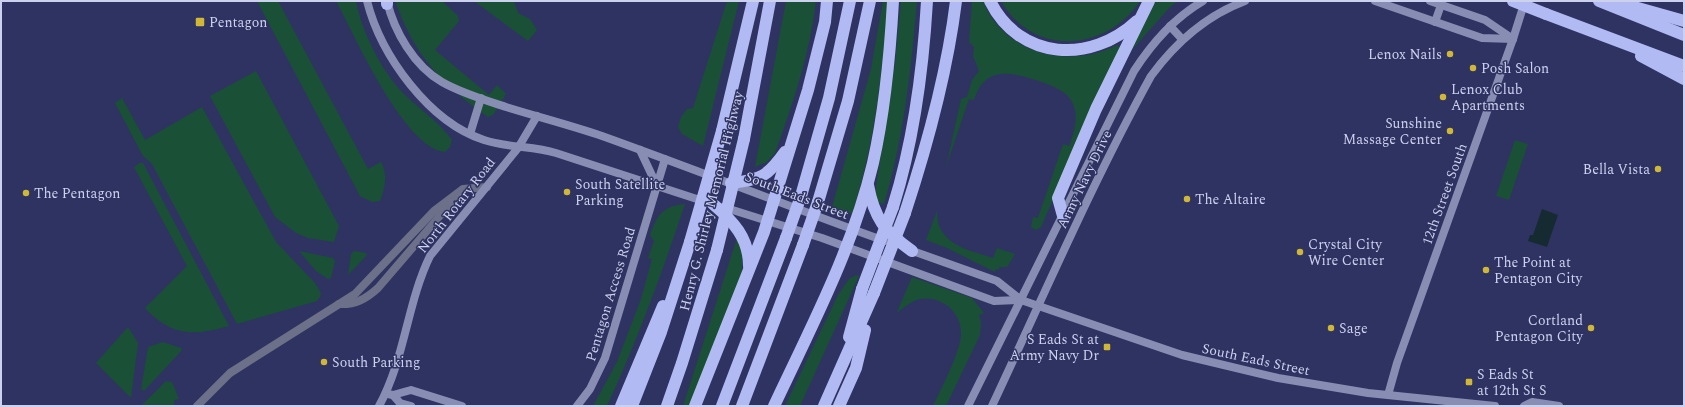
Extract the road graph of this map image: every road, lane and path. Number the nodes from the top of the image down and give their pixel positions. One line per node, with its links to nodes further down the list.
1 (367, 1): 34 (street, South Eads Street)
2 (753, 1): 52 (highway, bridge)
3 (770, 1): 68 (highway, Henry G. Shirley Memorial Highway, bridge)
4 (827, 1): 35 (highway)
5 (850, 1): 70 (highway, bridge)
6 (870, 1): 71 (highway, bridge)
7 (893, 1): 40 (highway)
8 (927, 1): 58 (highway, bridge)
9 (956, 1): 54 (highway, bridge)
10 (990, 1): 22 (highway)
11 (1149, 1): 22 (highway)
12 (1203, 1): 25 (street, Army Navy Drive)
13 (1244, 1): 28 (street, Army Navy Drive)
14 (1376, 1): 24 (street)
15 (1430, 1): 21 (street)
16 (1513, 1): 26 (highway, bridge)
17 (1525, 1): 29 (street, 12th Street South)
18 (1598, 1): 27 (highway)
19 (1613, 1): 23 (highway)
20 (387, 2): 32 (street, South Eads Street)
21 (1441, 5): 24 (street); 29 (street)
22 (1140, 17): 46 (highway)
23 (1684, 21)
24 (1435, 22): 29 (street)
25 (1170, 26): 28 (street); 46 (street, Army Navy Drive)
26 (1596, 32): 30 (highway); 31 (highway)
27 (1684, 35)
28 (1182, 39): 48 (street, Army Navy Drive)
29 (1513, 40): 60 (street, 12th Street South)
30 (1684, 66)
31 (1684, 79)
32 (481, 98): 33 (street, South Eads Street); 34 (street)
33 (537, 116): 36 (street, North Rotary Road); 37 (street, South Eads Street)
34 (470, 134): 36 (street, South Eads Street)
35 (792, 141): 39 (highway); 44 (highway)
36 (518, 148): 41 (street, South Eads Street); 42 (street, North Rotary Road)
37 (640, 150): 38 (street, South Eads Street); 41 (street)
38 (665, 159): 39 (street, South Eads Street); 41 (street, Pentagon Access Road)
39 (731, 183): 44 (street, South Eads Street)
40 (868, 183): 49 (highway); 51 (highway)
41 (657, 186): 45 (street, South Eads Street); 65 (street, Pentagon Access Road)
42 (487, 187): 43 (street); 59 (street, North Rotary Road)
43 (463, 189): 56 (street); 56 (street)
44 (773, 200): 47 (highway); 49 (street, South Eads Street)
45 (713, 204): 47 (street, South Eads Street); 53 (highway)
46 (1063, 216): 48 (street); 55 (street, Army Navy Drive)
47 (767, 220): 50 (street, South Eads Street); 53 (highway)
48 (1076, 222): 57 (street, Army Navy Drive)
49 (853, 230): 50 (highway); 51 (street, South Eads Street)
50 (846, 247): 55 (street, South Eads Street); 72 (highway)
51 (912, 251): 55 (street, South Eads Street)
52 (684, 257): 66 (highway); 67 (highway)
53 (747, 278): 69 (highway)
54 (874, 293): 58 (highway); 74 (highway)
55 (1021, 300): 57 (street, South Eads Street); 75 (street, Army Navy Drive)
56 (339, 304): 61 (street)
57 (1040, 306): 60 (street, South Eads Street); 76 (street, Army Navy Drive)
58 (839, 373): 73 (highway)
59 (389, 394): 62 (street, North Rotary Road); 63 (street); 64 (street)
60 (1388, 395): 77 (street, South Eads Street)
61 (197, 406)
62 (379, 406)
63 (411, 406)
64 (462, 406)
65 (577, 406)
66 (621, 406)
67 (632, 406)
68 (667, 406)
69 (695, 406)
70 (722, 406)
71 (742, 406)
72 (774, 406)
73 (824, 406)
74 (839, 406)
75 (968, 406)
76 (992, 406)
77 (1495, 406)
78 (1524, 406): 79 (street)
79 (1559, 406)

